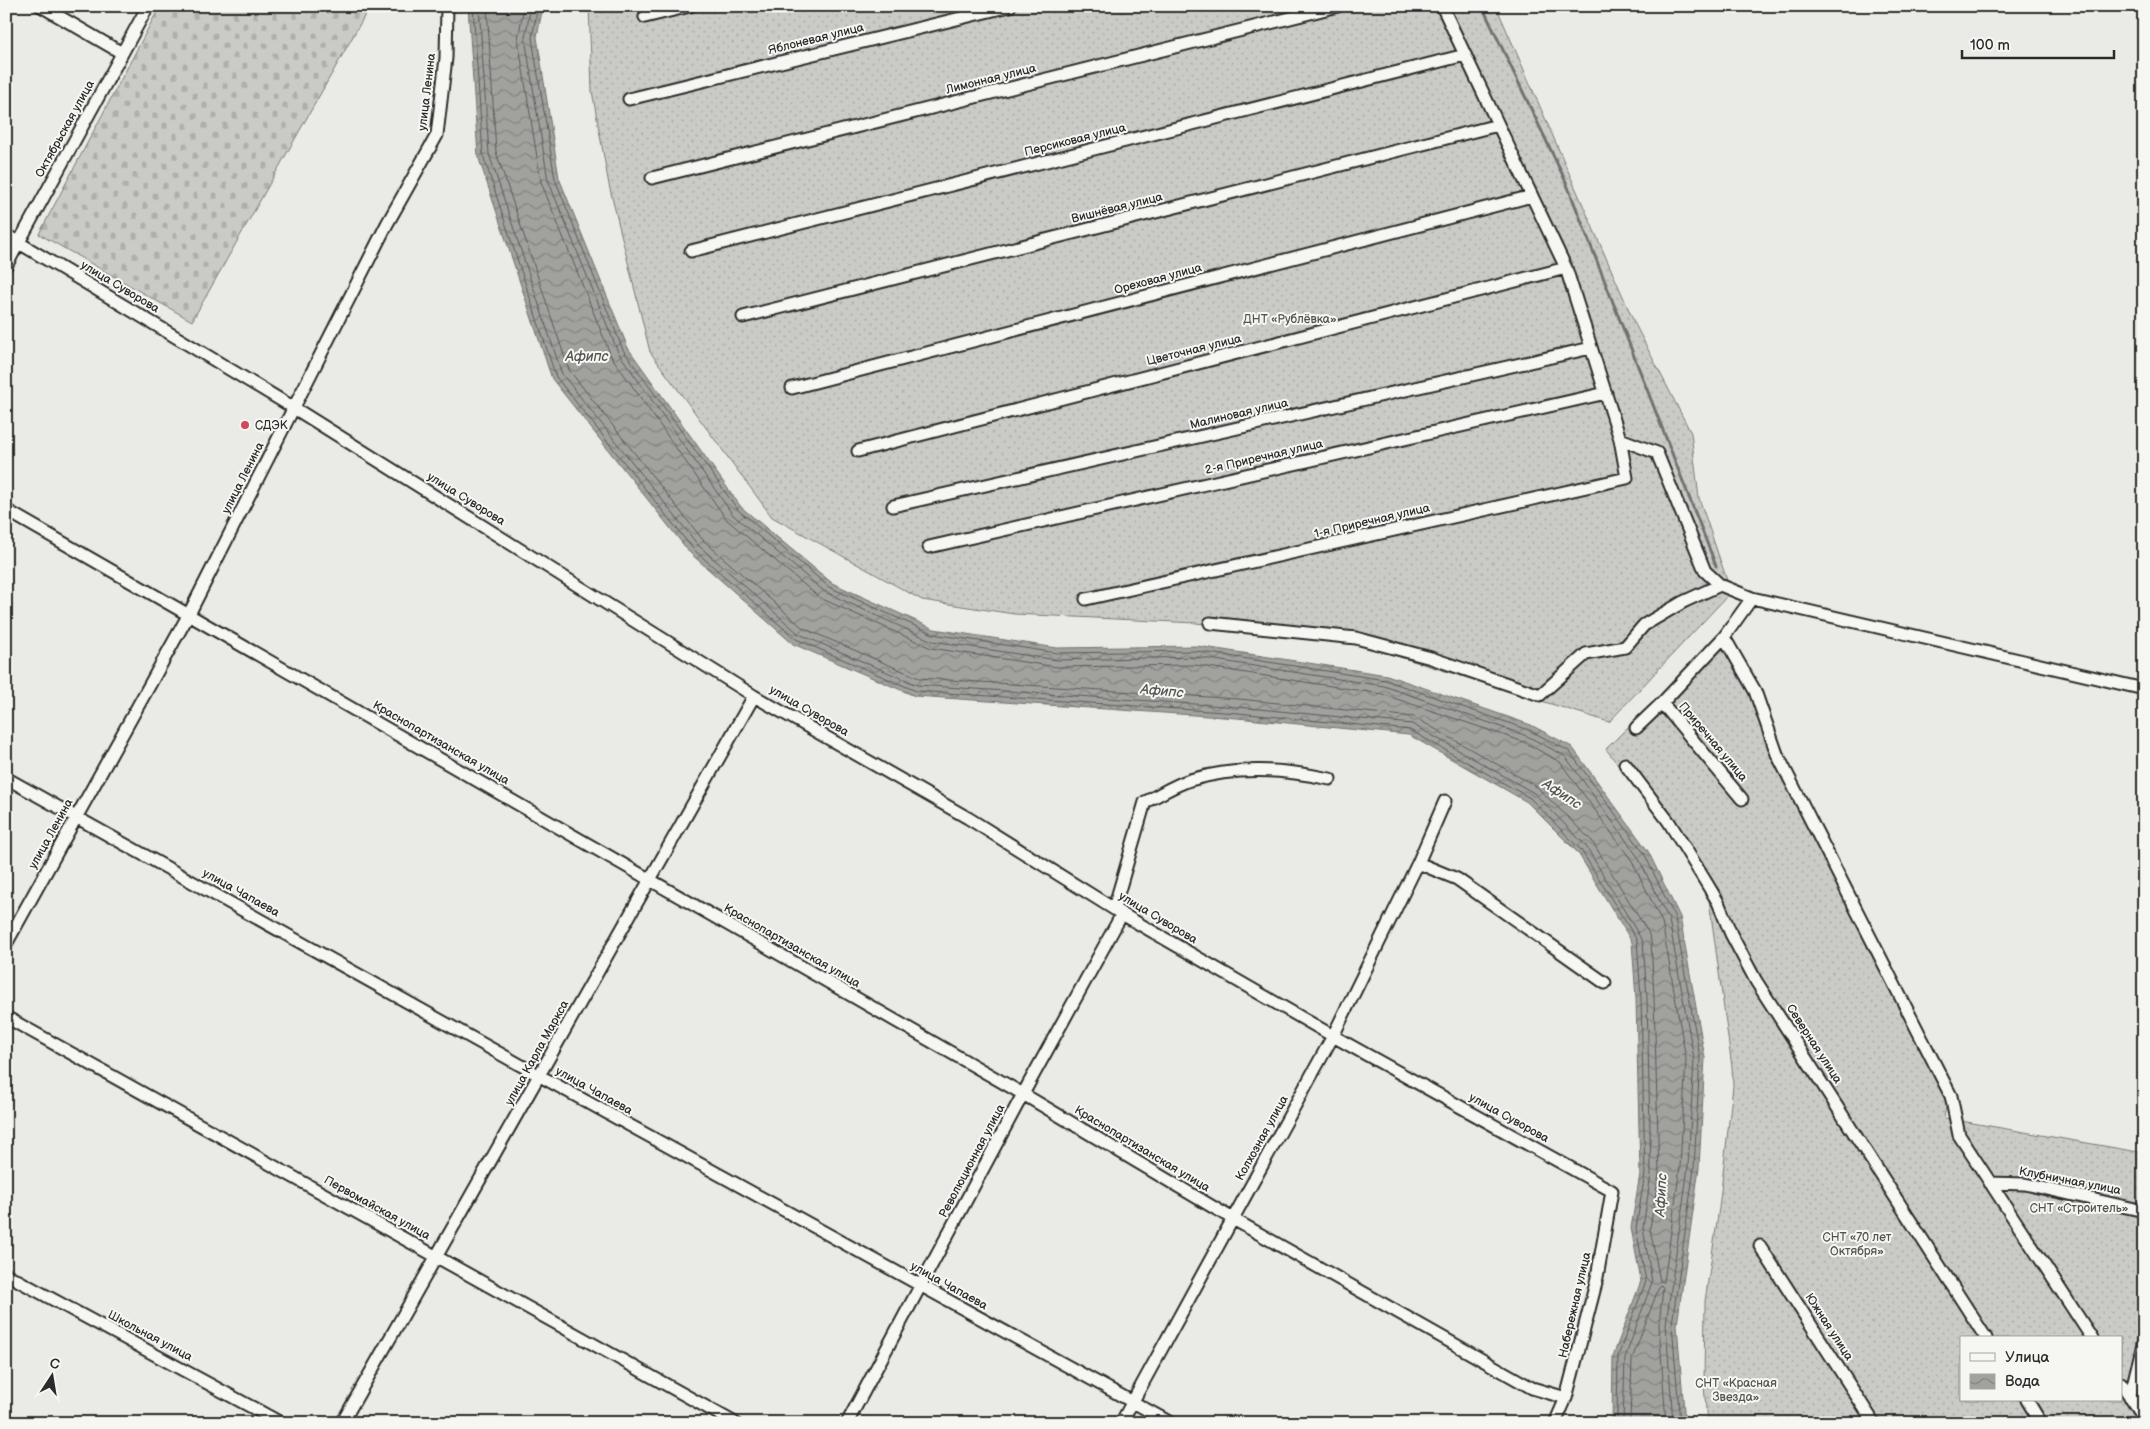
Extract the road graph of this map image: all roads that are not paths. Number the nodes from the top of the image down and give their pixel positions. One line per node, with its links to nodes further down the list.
1 (41, 6): 9 (street)
2 (148, 6): 9 (street, Октябрьская улица)
3 (447, 6): 24 (street, улица Ленина)
4 (690, 6): 8 (street)
5 (1010, 6): 11 (street, Яблоневая улица)
6 (1338, 6): 13 (street, Лимонная улица)
7 (1442, 6): 10 (street)
8 (645, 17)
9 (122, 53): 16 (street, Октябрьская улица)
10 (1465, 55): 12 (street); 17 (street, Персиковая улица)
11 (629, 99)
12 (1498, 125): 14 (street); 20 (street, Вишнёвая улица)
13 (652, 178)
14 (1532, 196): 19 (street); 22 (street, Ореховая улица)
15 (6, 235): 16 (street, улица Суворова)
16 (19, 242): 18 (street, Октябрьская улица); 24 (street, улица Суворова)
17 (691, 251)
18 (6, 266)
19 (1566, 268): 21 (street); 26 (street, Цветочная улица)
20 (743, 317)
21 (1591, 348): 23 (street); 27 (street, Малиновая улица)
22 (792, 388)
23 (1606, 393): 25 (street); 29 (street, 2-я Приречная улица)
24 (294, 408): 33 (street, улица Ленина); 37 (street, улица Суворова)
25 (1620, 439): 30 (street); 32 (street, 1-я Приречная улица)
26 (858, 450)
27 (893, 506)
28 (6, 510): 33 (street, Краснопартизанская улица)
29 (929, 547)
30 (1720, 585): 31 (street); 34 (street)
31 (1752, 598): 35 (street); 36 (street)
32 (1086, 599)
33 (189, 614): 45 (street, улица Ленина); 47 (street, Краснопартизанская улица)
34 (1210, 623)
35 (1724, 637): 38 (street); 55 (street)
36 (2144, 689)
37 (754, 696): 47 (street, улица Карла Маркса); 48 (street, улица Суворова)
38 (1662, 703): 39 (street); 43 (street, Приречная улица)
39 (1636, 728)
40 (1625, 764): 63 (street, Северная улица)
41 (6, 778): 45 (street, улица Чапаева)
42 (1330, 779): 48 (street, Революционная улица)
43 (1742, 799)
44 (1445, 801): 46 (street, Колхозная улица)
45 (76, 816): 49 (street, улица Ленина); 53 (street, улица Чапаева)
46 (1418, 863): 50 (street); 52 (street, Колхозная улица)
47 (650, 880): 53 (street, улица Карла Маркса); 54 (street, Краснопартизанская улица)
48 (1118, 911): 52 (street, улица Суворова); 54 (street, Революционная улица)
49 (6, 944)
50 (1605, 983)
51 (6, 1017): 60 (street, Первомайская улица)
52 (1333, 1036): 56 (street, улица Суворова); 58 (street, Колхозная улица)
53 (540, 1076): 60 (street, улица Карла Маркса); 62 (street, улица Чапаева)
54 (1023, 1094): 58 (street, Краснопартизанская улица); 62 (street, Революционная улица)
55 (1990, 1182): 57 (street, Клубничная улица); 64 (street)
56 (1612, 1191): 68 (street, Набережная улица)
57 (2144, 1211)
58 (1233, 1219): 68 (street, Краснопартизанская улица); 69 (street, Колхозная улица)
59 (1760, 1246): 79 (street, Южная улица)
60 (437, 1257): 73 (street, улица Карла Маркса); 74 (street, Первомайская улица)
61 (6, 1274): 72 (street, Школьная улица)
62 (920, 1286): 69 (street, улица Чапаева); 75 (street, Революционная улица)
63 (1985, 1336)
64 (2091, 1336)
65 (2144, 1340): 67 (street)
66 (2122, 1385): 67 (street)
67 (2130, 1397): 71 (street)
68 (1566, 1398): 78 (street, Набережная улица)
69 (1133, 1401): 76 (street, Колхозная улица); 77 (street, улица Чапаева)
70 (2027, 1402): 80 (street)
71 (2144, 1417)
72 (281, 1423)
73 (342, 1423)
74 (735, 1423)
75 (847, 1423)
76 (1121, 1423)
77 (1171, 1423)
78 (1555, 1423)
79 (1874, 1423)
80 (2041, 1423)

